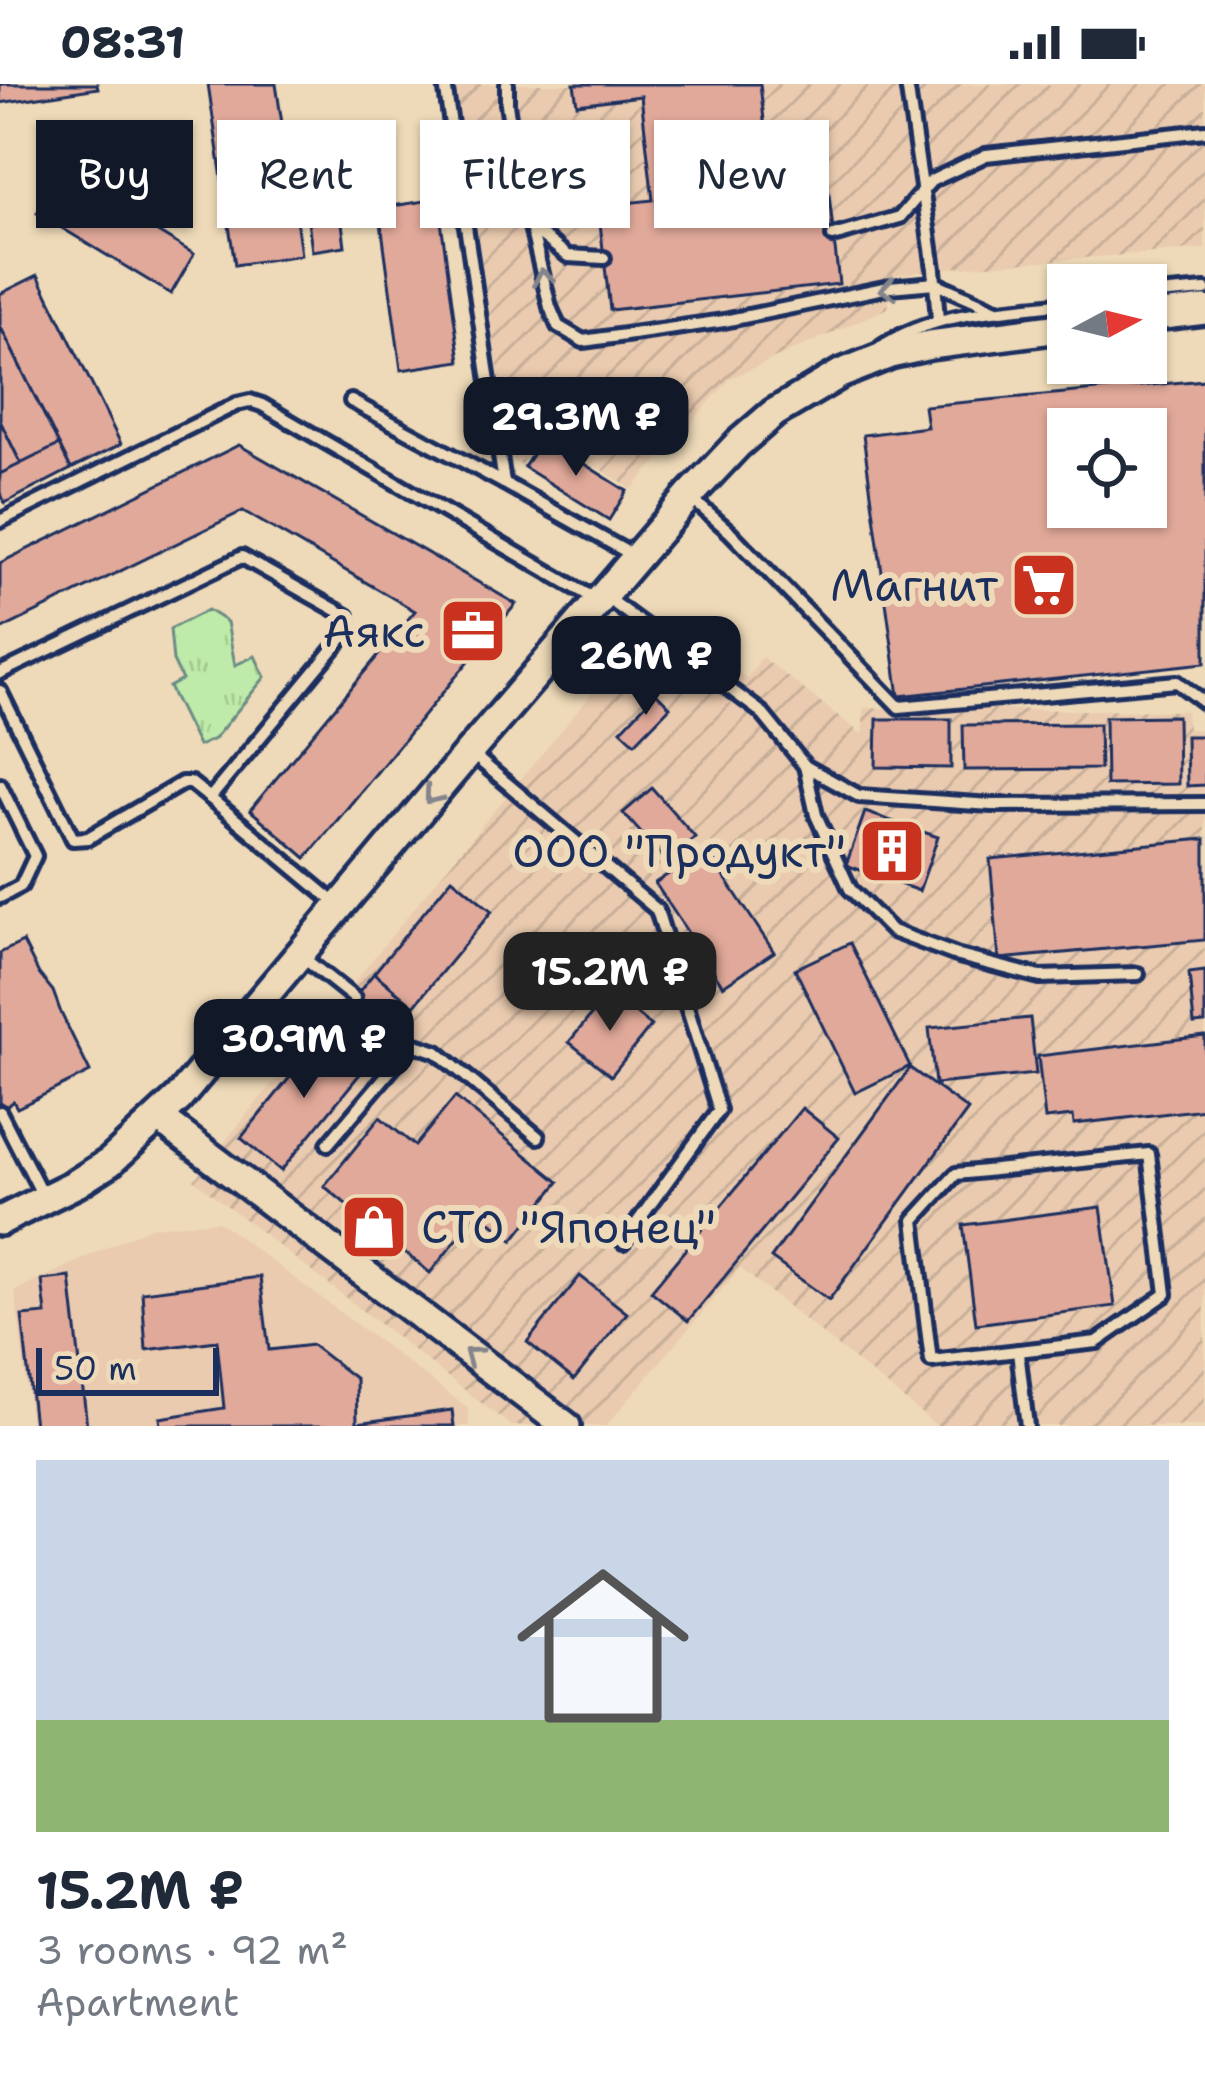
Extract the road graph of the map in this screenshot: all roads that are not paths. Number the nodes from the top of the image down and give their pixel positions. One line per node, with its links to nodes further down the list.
1 (445, 84): 22 (lane)
2 (507, 84): 4 (lane)
3 (907, 84): 6 (lane)
4 (509, 120)
5 (1205, 130): 6 (lane)
6 (923, 192): 9 (lane); 11 (lane)
7 (531, 228): 11 (lane, one-way to 7)
8 (532, 228): 10 (lane)
9 (833, 236)
10 (604, 258)
11 (934, 283): 16 (lane); 18 (lane)
12 (1205, 290): 13 (lane)
13 (1167, 294)
14 (1047, 305): 16 (lane)
15 (1205, 310): 17 (main road)
16 (999, 311): 18 (lane)
17 (1167, 315)
18 (938, 320): 20 (lane)
19 (1047, 330): 20 (main road)
20 (840, 374): 23 (main road)
21 (351, 401): 22 (lane)
22 (504, 483): 25 (lane)
23 (689, 496): 25 (main road); 29 (lane)
24 (0, 521): 26 (lane)
25 (636, 557): 26 (main road)
26 (602, 599): 30 (main road); 31 (lane)
27 (0, 673): 33 (lane)
28 (0, 691): 33 (lane)
29 (1205, 704)
30 (470, 752): 36 (main road, one-way to 36); 48 (lane)
31 (805, 766): 34 (lane); 38 (lane)
32 (0, 785): 35 (lane)
33 (210, 798): 36 (lane)
34 (1205, 804)
35 (0, 897)
36 (339, 905): 37 (main road)
37 (298, 954): 39 (lane); 43 (main road)
38 (1138, 974)
39 (354, 998)
40 (394, 1030): 41 (lane)
41 (412, 1044): 44 (lane); 45 (lane)
42 (0, 1112): 46 (lane)
43 (159, 1118): 46 (main road); 50 (main road, one-way to 43)
44 (538, 1137)
45 (328, 1144)
46 (44, 1199): 47 (main road)
47 (0, 1221)
48 (623, 1242)
49 (1018, 1351): 49 (lane); 51 (lane)
50 (566, 1426)
51 (1027, 1426)

